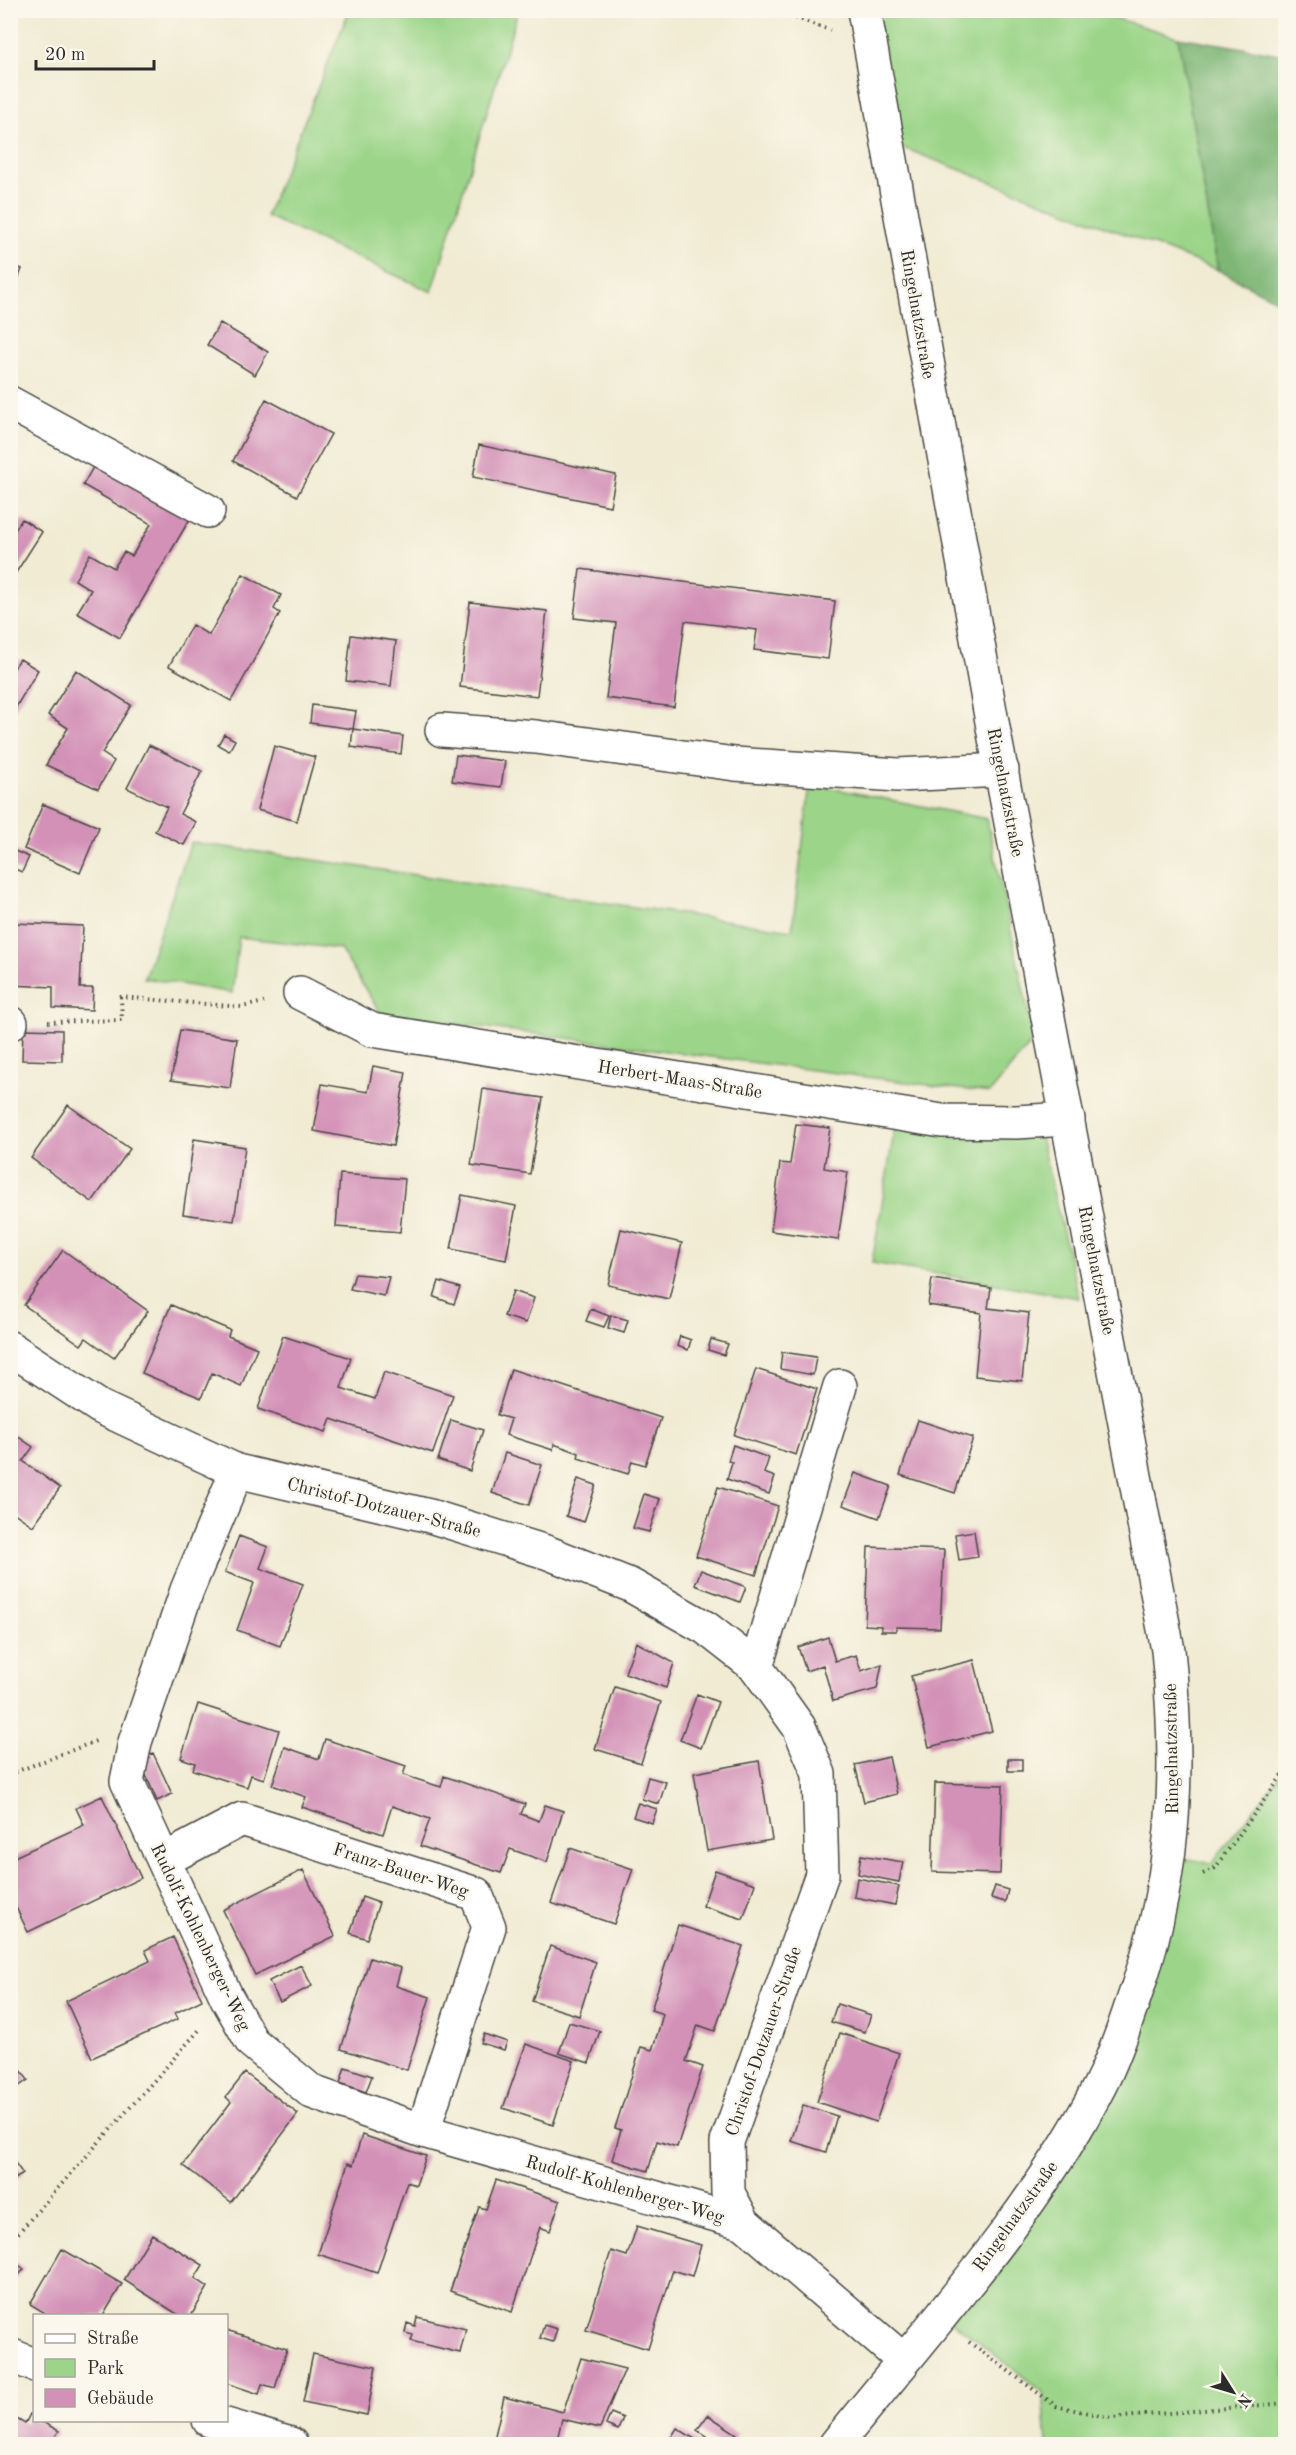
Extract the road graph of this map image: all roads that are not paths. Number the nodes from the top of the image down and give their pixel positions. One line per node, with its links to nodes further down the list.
1 (864, 10): 5 (street, Ringelnatzstraße)
2 (10, 403): 3 (street)
3 (208, 511)
4 (442, 730): 5 (street)
5 (1002, 770): 7 (street, Ringelnatzstraße)
6 (300, 993): 7 (street, Herbert-Maas-Straße)
7 (1068, 1119): 16 (street, Ringelnatzstraße)
8 (10, 1348): 10 (street, Christof-Dotzauer-Straße)
9 (840, 1386): 11 (street)
10 (237, 1471): 11 (street, Christof-Dotzauer-Straße); 12 (street, Rudolf-Kohlenberger-Weg)
11 (756, 1667): 14 (street, Christof-Dotzauer-Straße)
12 (164, 1860): 13 (street, Rudolf-Kohlenberger-Weg); 13 (street, Franz-Bauer-Weg)
13 (423, 2131): 14 (street, Rudolf-Kohlenberger-Weg)
14 (744, 2223): 16 (street, Christof-Dotzauer-Straße)
15 (10, 2355): 17 (street)
16 (903, 2360): 20 (street, Ringelnatzstraße)
17 (33, 2365)
18 (212, 2422): 19 (street)
19 (291, 2445)
20 (836, 2445)

